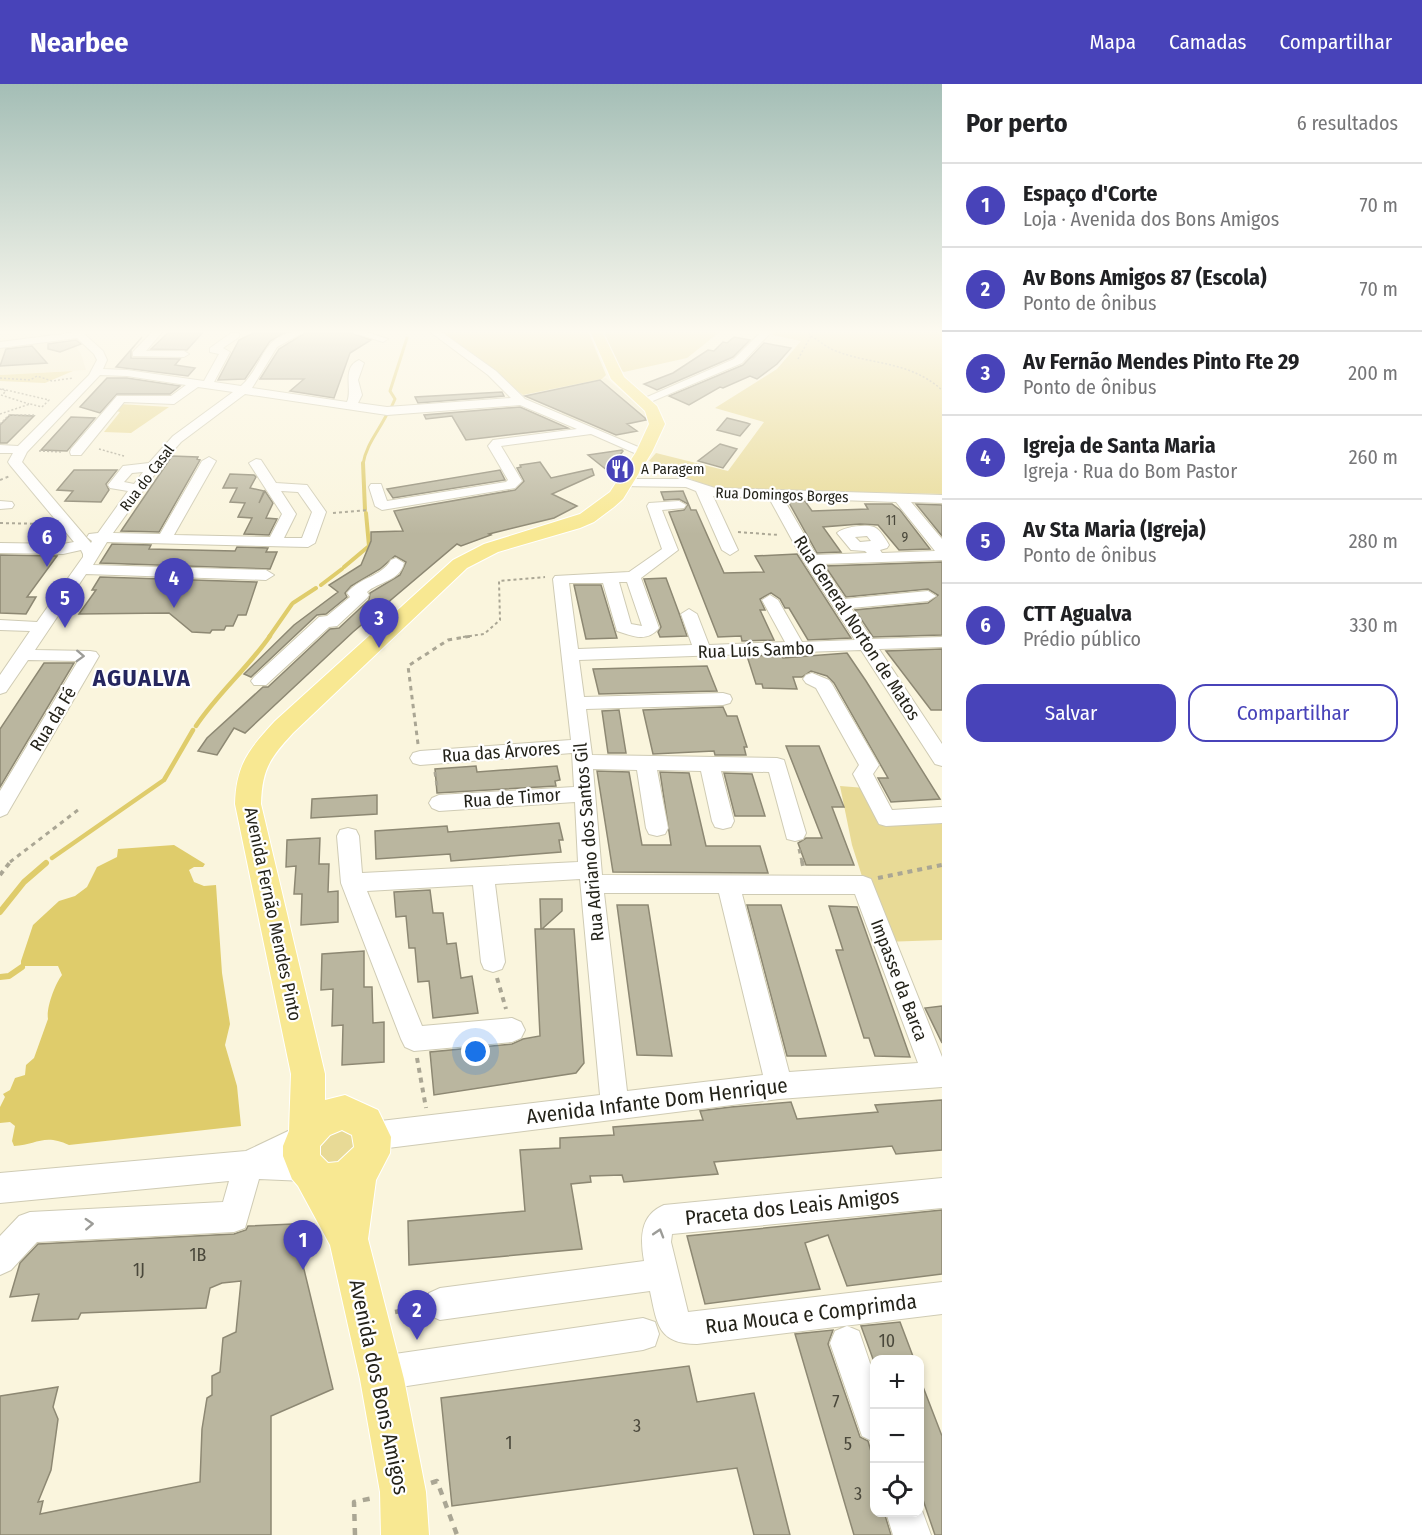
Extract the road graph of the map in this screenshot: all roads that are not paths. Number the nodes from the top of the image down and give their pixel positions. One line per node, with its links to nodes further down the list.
1 (70, 399): 19 (street)
2 (120, 399): 18 (street)
3 (140, 399): 4 (street)
4 (176, 399)
5 (230, 399): 22 (street, Rua do Casal)
6 (301, 399): 14 (street)
7 (354, 399): 14 (street)
8 (519, 399): 11 (street)
9 (641, 399): 12 (main road, Avenida Fernão Mendes Pinto)
10 (650, 399): 12 (street)
11 (521, 401): 13 (street); 16 (street)
12 (644, 401): 20 (main road, Avenida Fernão Mendes Pinto)
13 (495, 404): 14 (street); 15 (street)
14 (351, 406)
15 (509, 413)
16 (590, 431): 20 (street); 26 (street)
17 (0, 449): 19 (street)
18 (76, 449)
19 (21, 450): 36 (street)
20 (644, 452): 24 (main road, Avenida Fernão Mendes Pinto)
21 (209, 461): 34 (street)
22 (156, 462): 27 (street, Rua do Casal); 27 (street)
23 (256, 463): 25 (street)
24 (624, 483): 28 (street, Rua Domingos Borges); 83 (main road, Avenida Fernão Mendes Pinto)
25 (272, 487): 35 (street); 35 (street)
26 (376, 487)
27 (138, 489): 33 (street, Rua do Casal)
28 (703, 490): 29 (street, Rua Domingos Borges); 32 (street)
29 (774, 495): 30 (street, Rua Domingos Borges); 40 (street, Rua General Norton de Matos)
30 (901, 499): 31 (street, Rua Domingos Borges); 37 (street)
31 (942, 499)
32 (709, 505): 39 (street); 44 (street)
33 (103, 537): 34 (street); 36 (street, Rua do Casal); 36 (street)
34 (165, 538): 35 (street)
35 (276, 542)
36 (84, 545): 38 (street); 42 (street, Rua do Casal)
37 (940, 546): 40 (street)
38 (0, 548)
39 (730, 550)
40 (811, 560): 48 (street, Rua General Norton de Matos)
41 (396, 563): 59 (street)
42 (81, 569): 43 (street); 51 (street, Rua do Casal)
43 (266, 575)
44 (633, 577): 45 (street); 45 (street)
45 (610, 578): 56 (street, Rua Adriano dos Santos Gil)
46 (928, 596): 48 (street)
47 (770, 600): 54 (street)
48 (841, 604): 53 (street, Rua General Norton de Matos)
49 (688, 614): 55 (street)
50 (0, 625): 51 (street)
51 (42, 627): 57 (street, Rua do Casal)
52 (942, 642): 53 (street, Rua Luís Sambo)
53 (869, 646): 54 (street, Rua Luís Sambo); 63 (street, Rua General Norton de Matos)
54 (797, 648): 55 (street, Rua Luís Sambo)
55 (703, 652): 56 (street, Rua Luís Sambo)
56 (571, 656): 62 (street, Rua Adriano dos Santos Gil)
57 (12, 664): 60 (street, Rua do Casal); 71 (street, Rua da Fé, one-way to 71)
58 (812, 679): 72 (street)
59 (260, 681)
60 (0, 688)
61 (723, 699): 62 (street)
62 (575, 703): 64 (street, Rua Adriano dos Santos Gil)
63 (936, 741): 66 (street, Rua General Norton de Matos)
64 (582, 754): 65 (street, Rua das Árvores); 67 (street, Rua das Árvores); 69 (street, Rua Adriano dos Santos Gil)
65 (427, 757)
66 (942, 759)
67 (646, 764): 68 (street, Rua das Árvores); 74 (street)
68 (709, 764): 73 (street); 75 (street, Rua das Árvores)
69 (585, 794): 70 (street, Rua de Timor); 78 (street, Rua Adriano dos Santos Gil)
70 (439, 802)
71 (0, 809)
72 (942, 815)
73 (723, 821)
74 (657, 828)
75 (795, 833)
76 (348, 836): 79 (street)
77 (483, 875): 78 (street); 79 (street); 81 (street)
78 (591, 877): 80 (street); 86 (street, Rua Adriano dos Santos Gil)
79 (352, 883): 82 (street)
80 (728, 885): 84 (street, Impasse da Barca); 85 (street)
81 (493, 962)
82 (512, 1030)
83 (308, 1074): 87 (main road); 88 (main road, Avenida Fernão Mendes Pinto)
84 (939, 1074): 85 (street, Avenida Infante Dom Henrique)
85 (778, 1086): 86 (street, Avenida Infante Dom Henrique)
86 (615, 1105): 87 (street, Avenida Infante Dom Henrique)
87 (363, 1126): 88 (main road); 90 (main road)
88 (307, 1152): 89 (street); 90 (main road); 93 (main road, Avenida dos Bons Amigos)
89 (248, 1166): 91 (street); 94 (street, one-way to 89)
90 (358, 1173): 93 (main road, Avenida dos Bons Amigos)
91 (0, 1188)
92 (942, 1193): 95 (street, Praceta dos Leais Amigos, one-way to 92)
93 (348, 1239): 101 (main road, Avenida dos Bons Amigos)
94 (0, 1259)
95 (662, 1274): 97 (street); 98 (street, Praceta dos Leais Amigos)
96 (942, 1298): 98 (street, Rua Mouca e Comprimda)
97 (440, 1304)
98 (681, 1328)
99 (643, 1334): 101 (street)
100 (847, 1343): 102 (street)
101 (381, 1373): 104 (main road, Avenida dos Bons Amigos)
102 (870, 1412)
103 (906, 1517): 105 (street)
104 (405, 1535)
105 (912, 1535)

